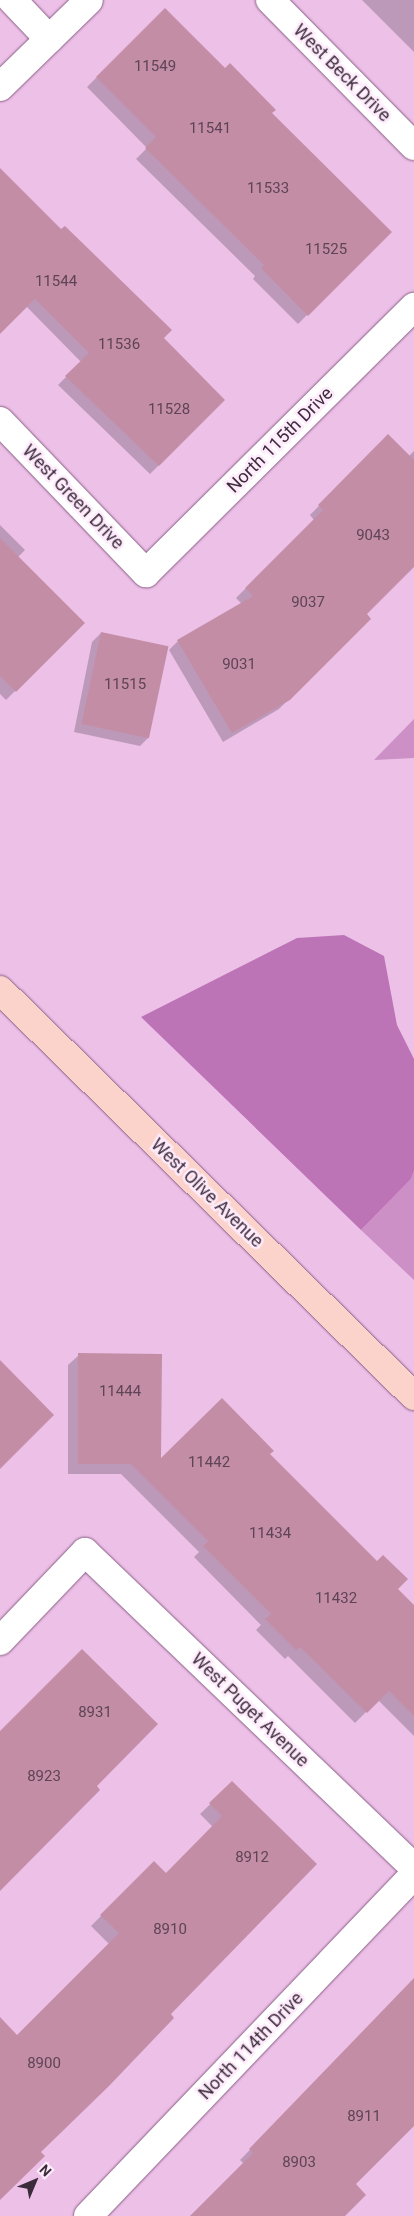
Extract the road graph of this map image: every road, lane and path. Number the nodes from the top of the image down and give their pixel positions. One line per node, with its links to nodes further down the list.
1 (12, 0): 4 (street)
2 (89, 0): 4 (street)
3 (270, 0): 6 (street, West Beck Drive)
4 (49, 39): 5 (street)
5 (0, 88)
6 (414, 146)
7 (414, 306): 9 (street, North 115th Drive)
8 (0, 421): 9 (street, West Green Drive)
9 (146, 573)
10 (0, 990): 11 (main road, West Olive Avenue)
11 (414, 1396)
12 (0, 1642): 13 (street, West Puget Avenue)
13 (414, 1868)
14 (414, 1875): 15 (street, North 114th Drive)
15 (88, 2216)

